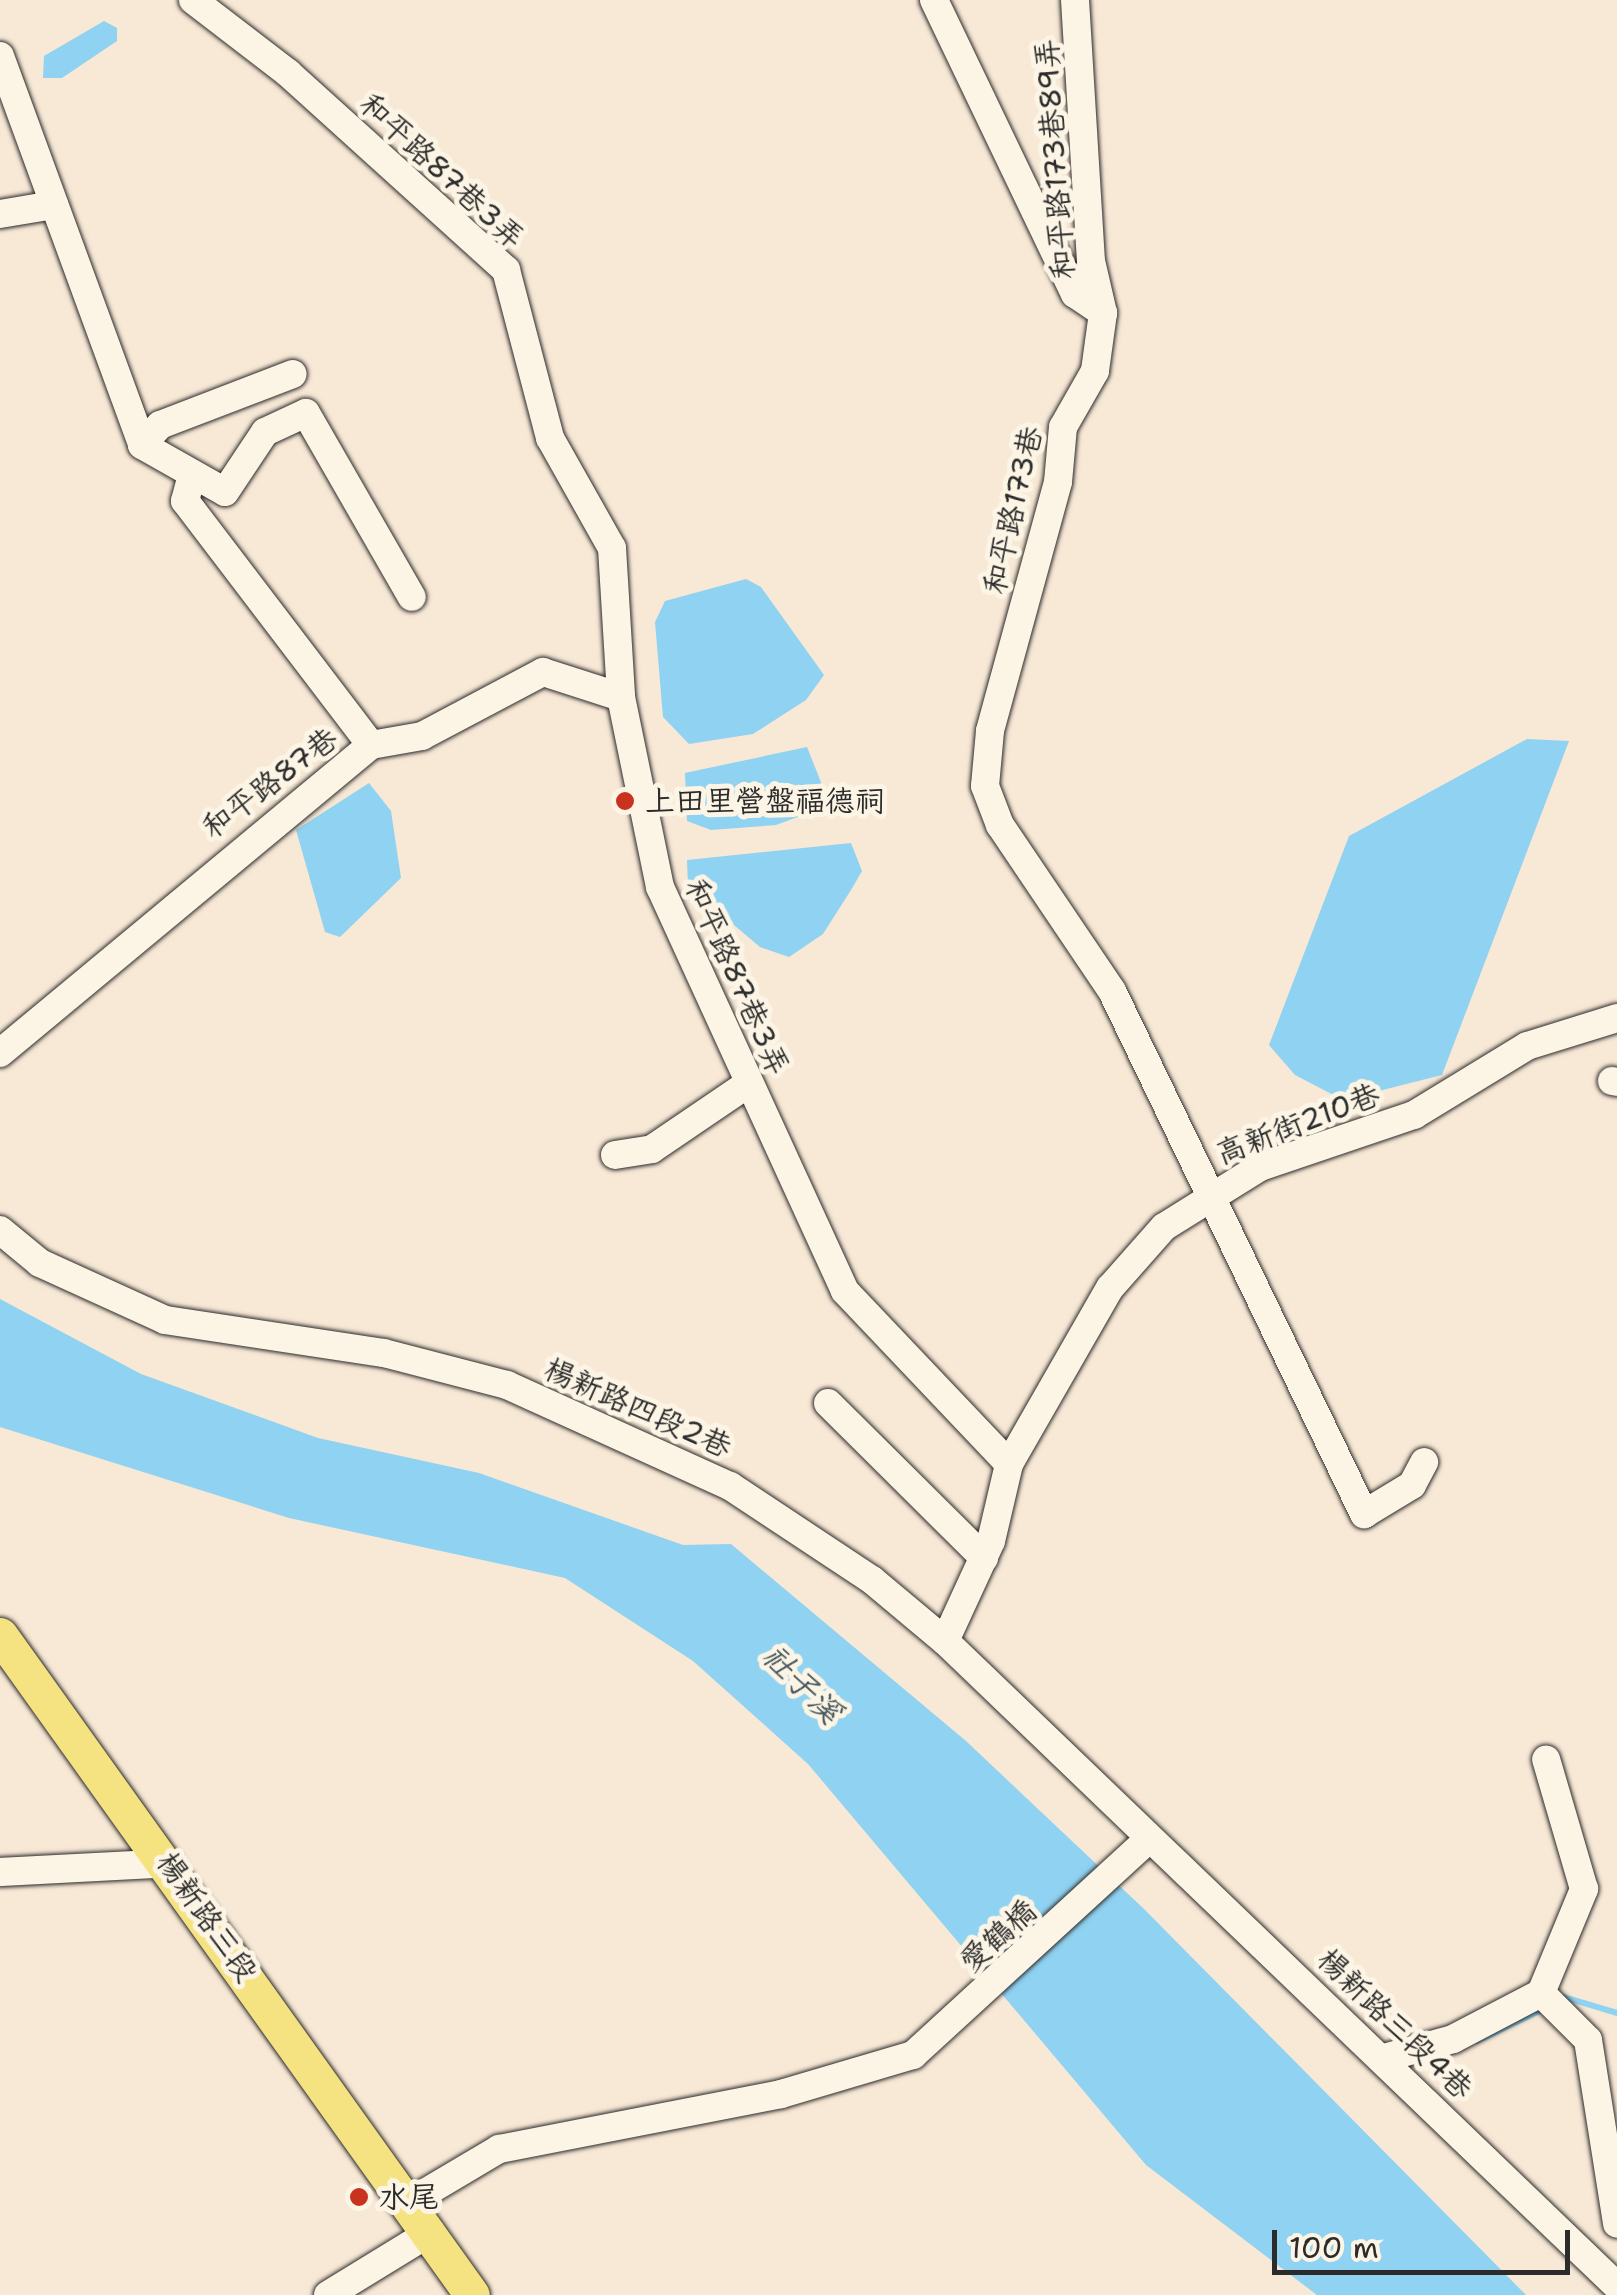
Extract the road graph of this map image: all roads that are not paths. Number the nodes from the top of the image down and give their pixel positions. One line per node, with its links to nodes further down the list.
1 (193, 0): 12 (street, 和平路87巷3弄)
2 (934, 0): 7 (street)
3 (1075, 0): 7 (street, 和平路173巷89弄)
4 (0, 56): 5 (street)
5 (54, 205): 6 (street); 9 (street)
6 (0, 214)
7 (1103, 313): 18 (street, 和平路173巷)
8 (293, 374): 9 (street)
9 (142, 445): 10 (street)
10 (192, 474): 11 (street); 13 (street, 和平路87巷)
11 (412, 597)
12 (620, 697): 13 (street); 16 (street, 和平路87巷3弄)
13 (372, 745): 15 (street, 和平路87巷)
14 (1617, 1018): 18 (street, 高新街210巷)
15 (0, 1053)
16 (749, 1084): 17 (street); 22 (street, 和平路87巷3弄)
17 (616, 1155)
18 (1208, 1195): 21 (street); 22 (street, 高新街210巷)
19 (0, 1230): 25 (street, 楊新路四段2巷)
20 (828, 1403): 23 (street)
21 (1424, 1462)
22 (1009, 1464): 23 (street, 高新街210巷)
23 (984, 1558): 25 (street, 高新街210巷)
24 (0, 1635): 28 (main road, 楊新路三段)
25 (946, 1642): 27 (street, 楊新路四段2巷)
26 (1546, 1759): 30 (street)
27 (1150, 1839): 31 (street, 楊新路三段4巷); 32 (street, 愛鶴橋)
28 (169, 1863): 29 (street); 32 (main road, 楊新路三段)
29 (0, 1872)
30 (1542, 1993): 31 (street); 33 (street)
31 (1384, 2058): 35 (street, 楊新路三段4巷)
32 (408, 2203): 34 (main road, 楊新路三段)
33 (1617, 2224)
34 (431, 2232): 36 (street); 37 (main road, 楊新路三段)
35 (1617, 2286)
36 (328, 2295)
37 (472, 2295)

